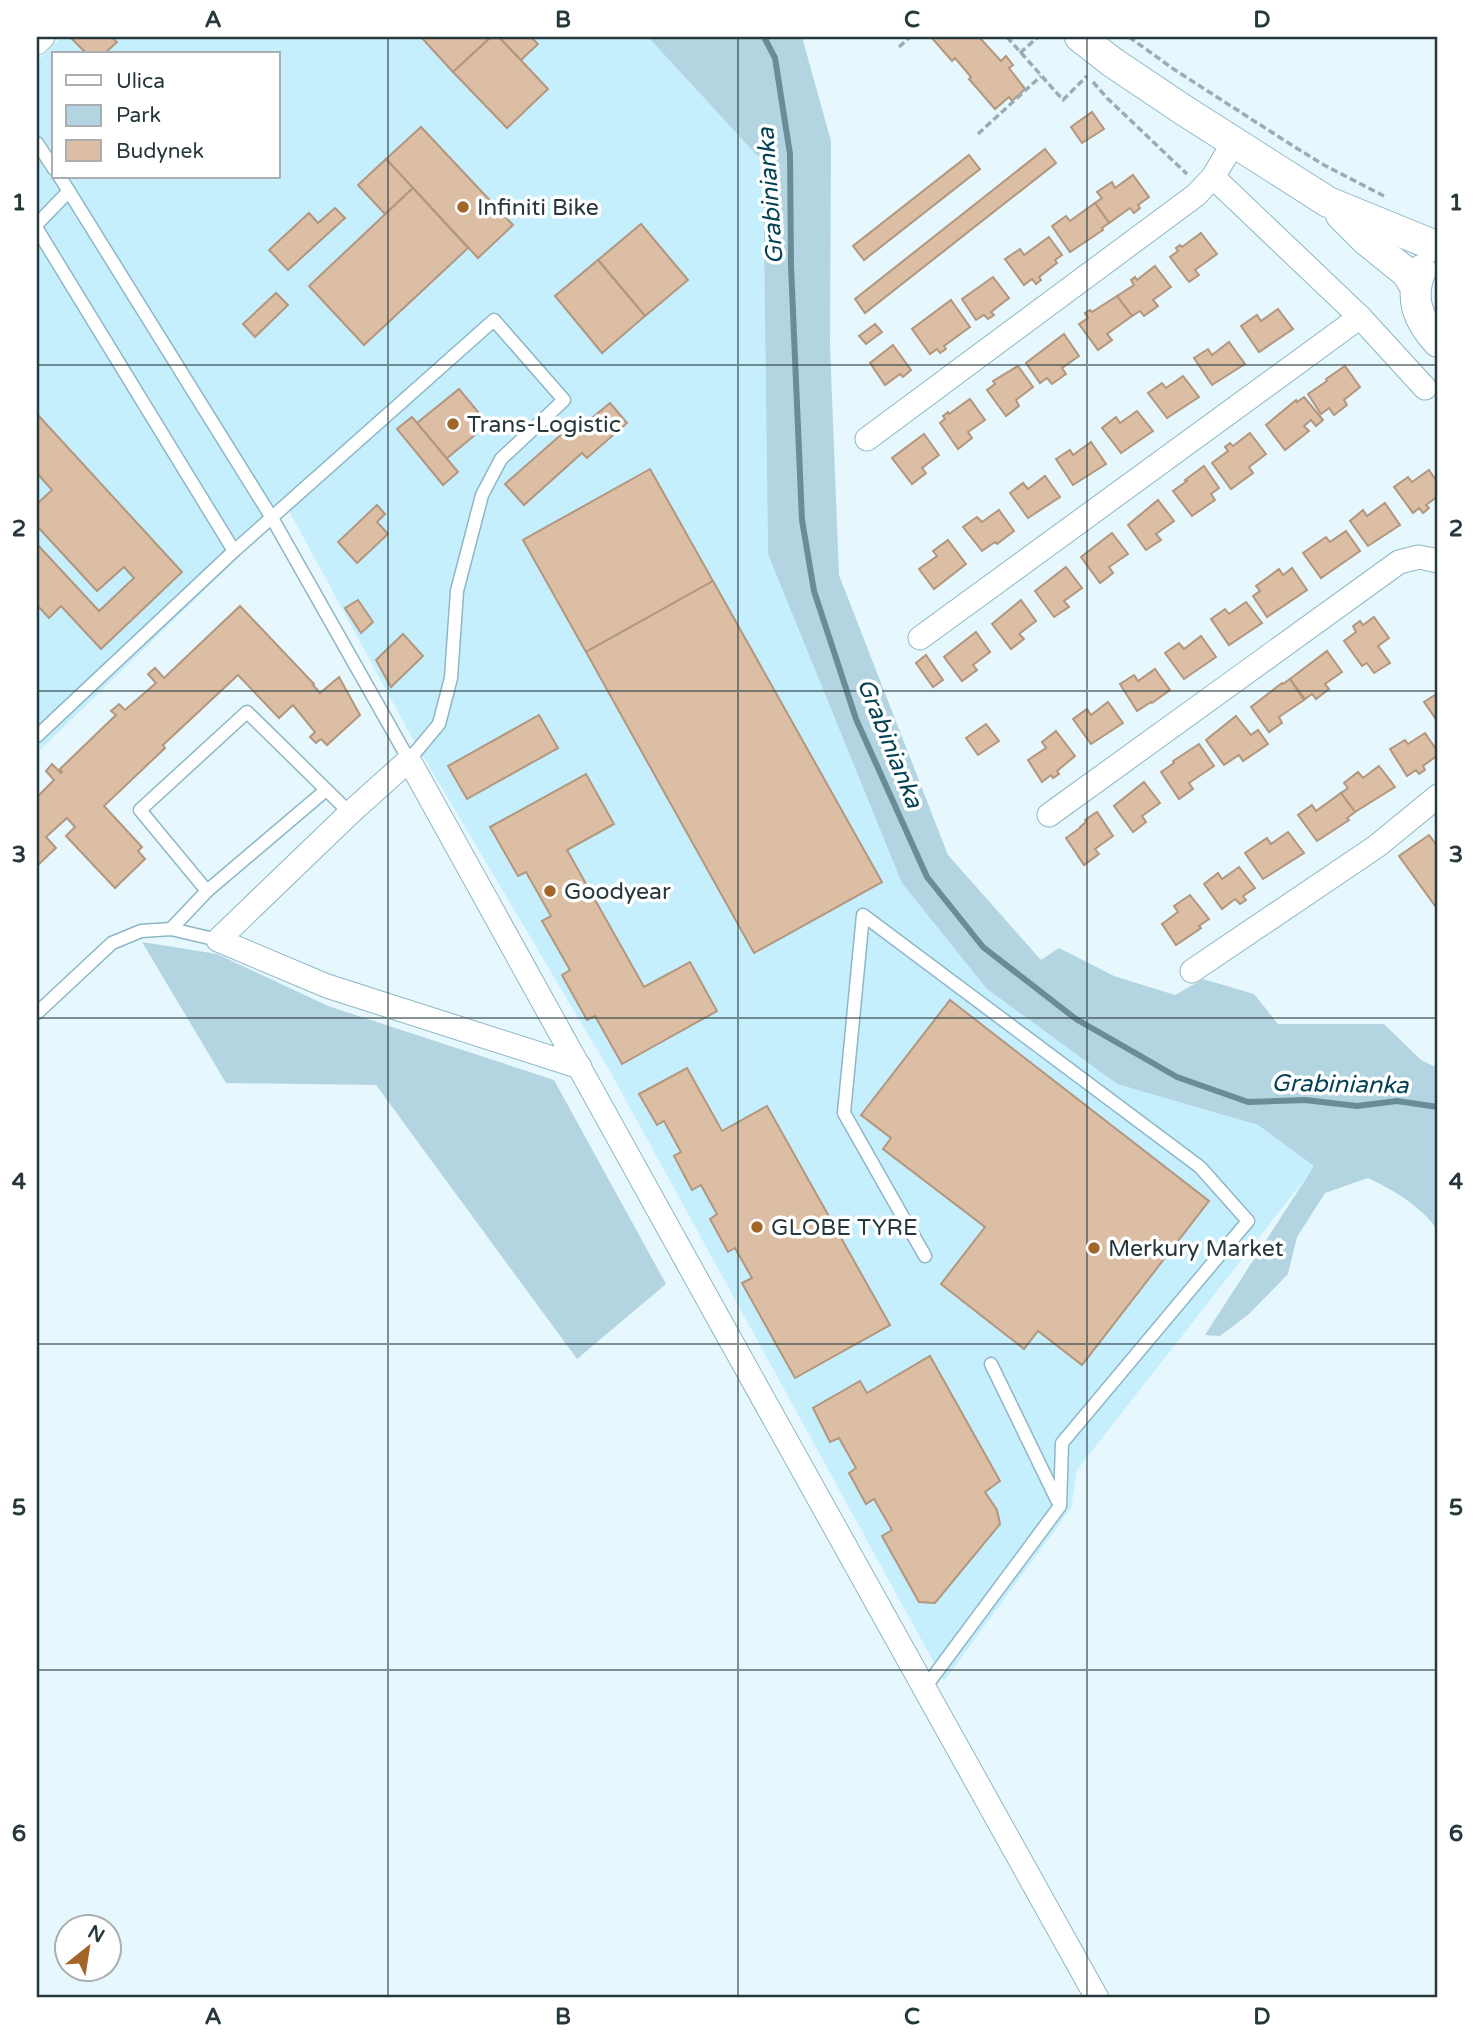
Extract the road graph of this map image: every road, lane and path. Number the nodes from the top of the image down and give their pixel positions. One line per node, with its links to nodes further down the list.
1 (43, 37): 7 (street)
2 (910, 37): 8 (path)
3 (1007, 37): 9 (path)
4 (1038, 37): 9 (path)
5 (1080, 37): 13 (street)
6 (1129, 37): 20 (path)
7 (37, 43)
8 (899, 47)
9 (1020, 53): 10 (path)
10 (1041, 76): 11 (path); 12 (path)
11 (1087, 76)
12 (978, 134)
13 (1234, 142): 16 (street); 19 (street)
14 (37, 143): 15 (lane)
15 (52, 166)
16 (1213, 177): 25 (street); 28 (street)
17 (61, 178): 18 (lane)
18 (69, 191): 21 (lane); 29 (lane)
19 (1328, 202): 23 (street); 24 (street)
20 (1394, 203)
21 (37, 224)
22 (37, 229): 30 (lane)
23 (1438, 248): 24 (street)
24 (1416, 288): 26 (street)
25 (1360, 317): 27 (street); 32 (street)
26 (1438, 342)
27 (1425, 388)
28 (867, 439)
29 (272, 518): 30 (lane); 34 (lane); 34 (lane)
30 (234, 551): 33 (lane)
31 (1438, 561): 38 (street)
32 (920, 638)
33 (37, 736)
34 (409, 760): 37 (street); 44 (street)
35 (326, 790): 37 (lane); 39 (lane); 39 (lane)
36 (1438, 796): 42 (street)
37 (350, 813): 41 (street)
38 (1049, 815)
39 (207, 891): 40 (lane)
40 (171, 929): 41 (lane); 43 (lane)
41 (218, 940): 44 (street)
42 (1192, 971)
43 (37, 1013)
44 (580, 1068): 48 (street)
45 (925, 1256): 47 (lane)
46 (991, 1364): 47 (lane)
47 (1060, 1506): 48 (lane)
48 (923, 1689): 49 (street)
49 (1097, 1998)

